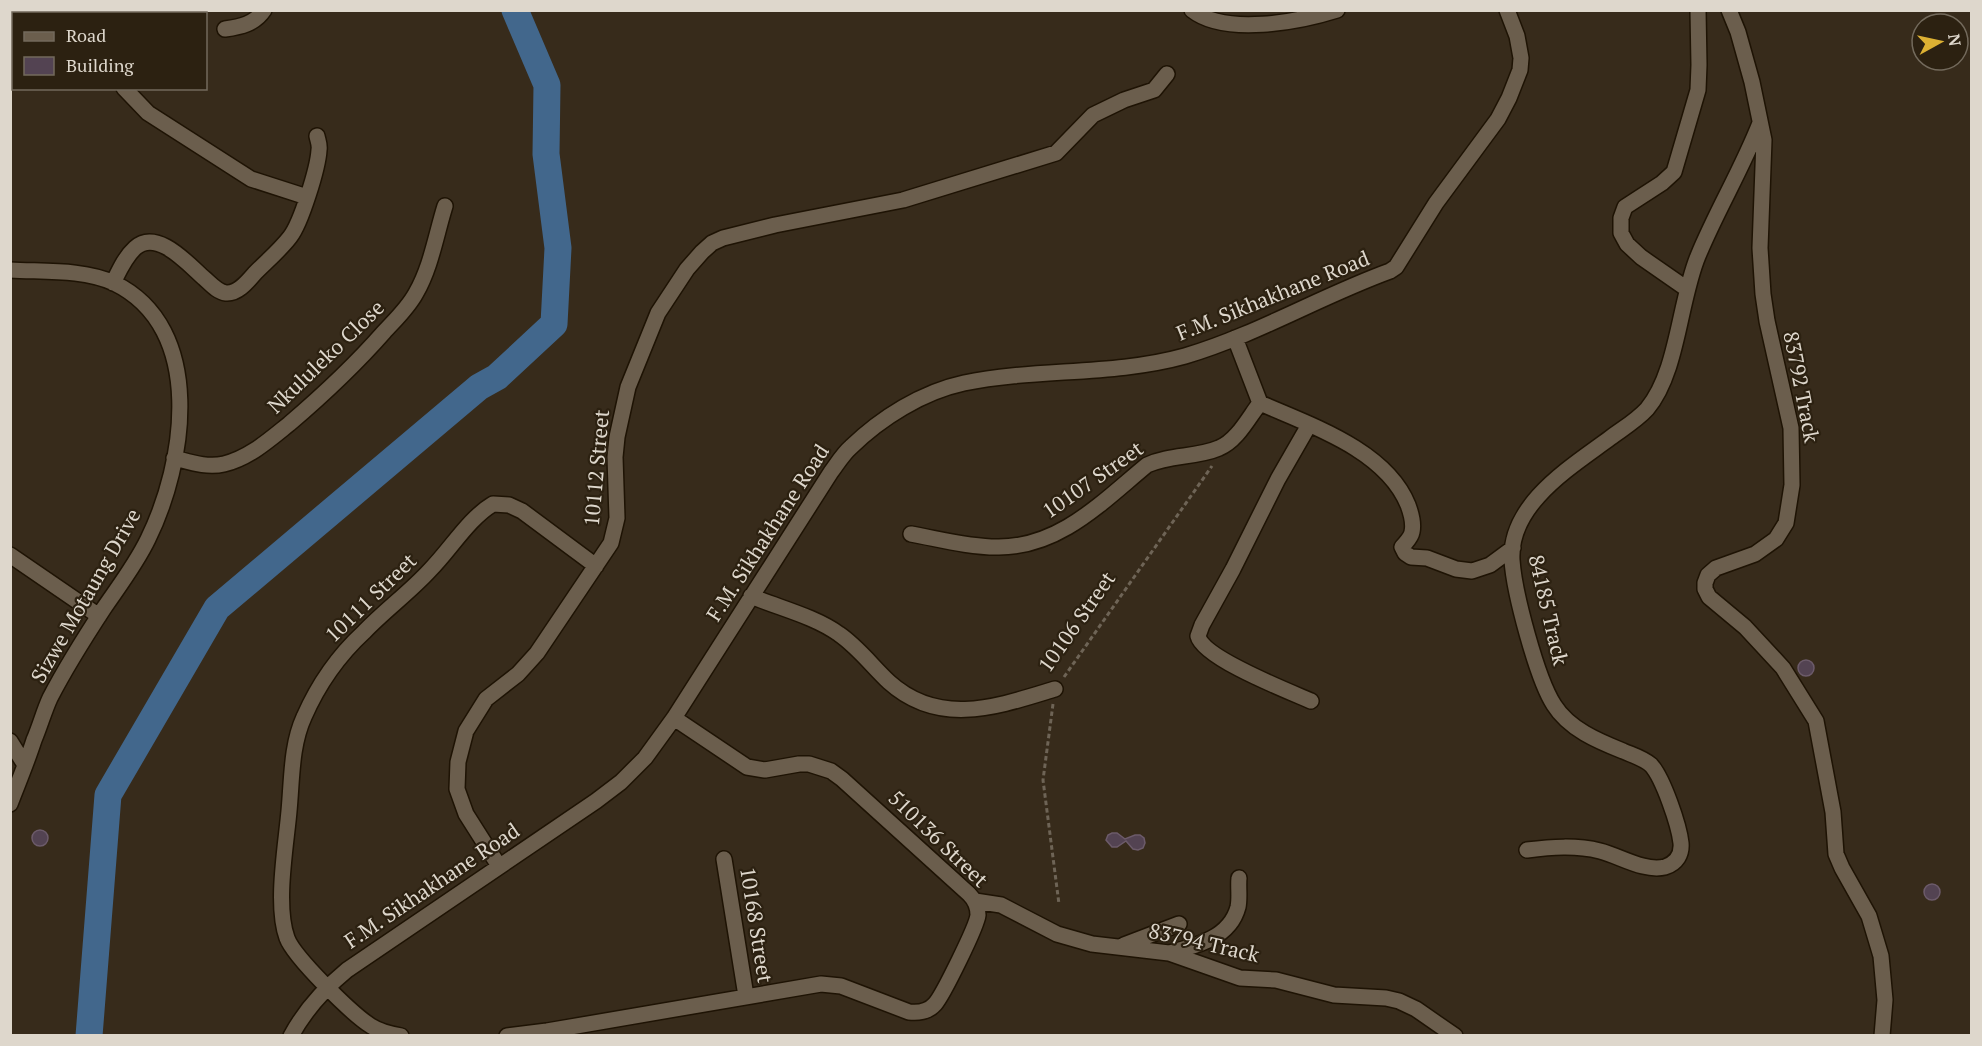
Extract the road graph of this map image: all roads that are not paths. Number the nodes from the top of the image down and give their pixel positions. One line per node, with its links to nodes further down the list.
1 (264, 10): 7 (street)
2 (1192, 10): 3 (street)
3 (1337, 10)
4 (1507, 10): 17 (street, F.M. Sikhakhane Road)
5 (1698, 10): 16 (street)
6 (1729, 10): 10 (street, 83792 Track)
7 (225, 29)
8 (1167, 74): 24 (street, 10112 Street)
9 (125, 90): 12 (street)
10 (1760, 123): 16 (street, 84185 Track); 47 (street, 83792 Track)
11 (317, 136): 12 (street)
12 (307, 197): 15 (street)
13 (445, 206): 20 (street, Nkululeko Close)
14 (10, 270): 15 (street, Sizwe Motaung Drive)
15 (113, 283): 20 (street, Sizwe Motaung Drive)
16 (1687, 289): 22 (street, 84185 Track)
17 (1235, 338): 18 (street); 25 (street, F.M. Sikhakhane Road)
18 (1260, 402): 19 (street); 21 (street, 10107 Street)
19 (1309, 425): 22 (street); 28 (street)
20 (174, 458): 26 (street, Sizwe Motaung Drive)
21 (910, 534)
22 (1513, 548): 33 (street, 84185 Track)
23 (10, 555): 26 (street)
24 (596, 566): 35 (street, 10112 Street); 41 (street, 10111 Street)
25 (751, 596): 27 (street); 29 (street, F.M. Sikhakhane Road)
26 (99, 616): 31 (street, Sizwe Motaung Drive)
27 (1055, 689)
28 (1311, 701)
29 (674, 718): 35 (street, F.M. Sikhakhane Road); 37 (street, 510136 Street)
30 (10, 741): 31 (street)
31 (26, 765): 32 (street, Sizwe Motaung Drive)
32 (10, 804)
33 (1527, 850)
34 (724, 860): 42 (street, 10168 Street)
35 (499, 866): 41 (street, F.M. Sikhakhane Road)
36 (1239, 878): 40 (street)
37 (975, 900): 39 (street, 83794 Track); 42 (street, 510136 Street)
38 (1179, 924): 39 (street)
39 (1118, 947): 40 (street, 83794 Track)
40 (1169, 953): 46 (street, 83794 Track)
41 (327, 986): 43 (street, F.M. Sikhakhane Road); 44 (street)
42 (746, 996): 45 (street, 510136 Street)
43 (291, 1035)
44 (401, 1035)
45 (507, 1035)
46 (1455, 1035)
47 (1882, 1035)

